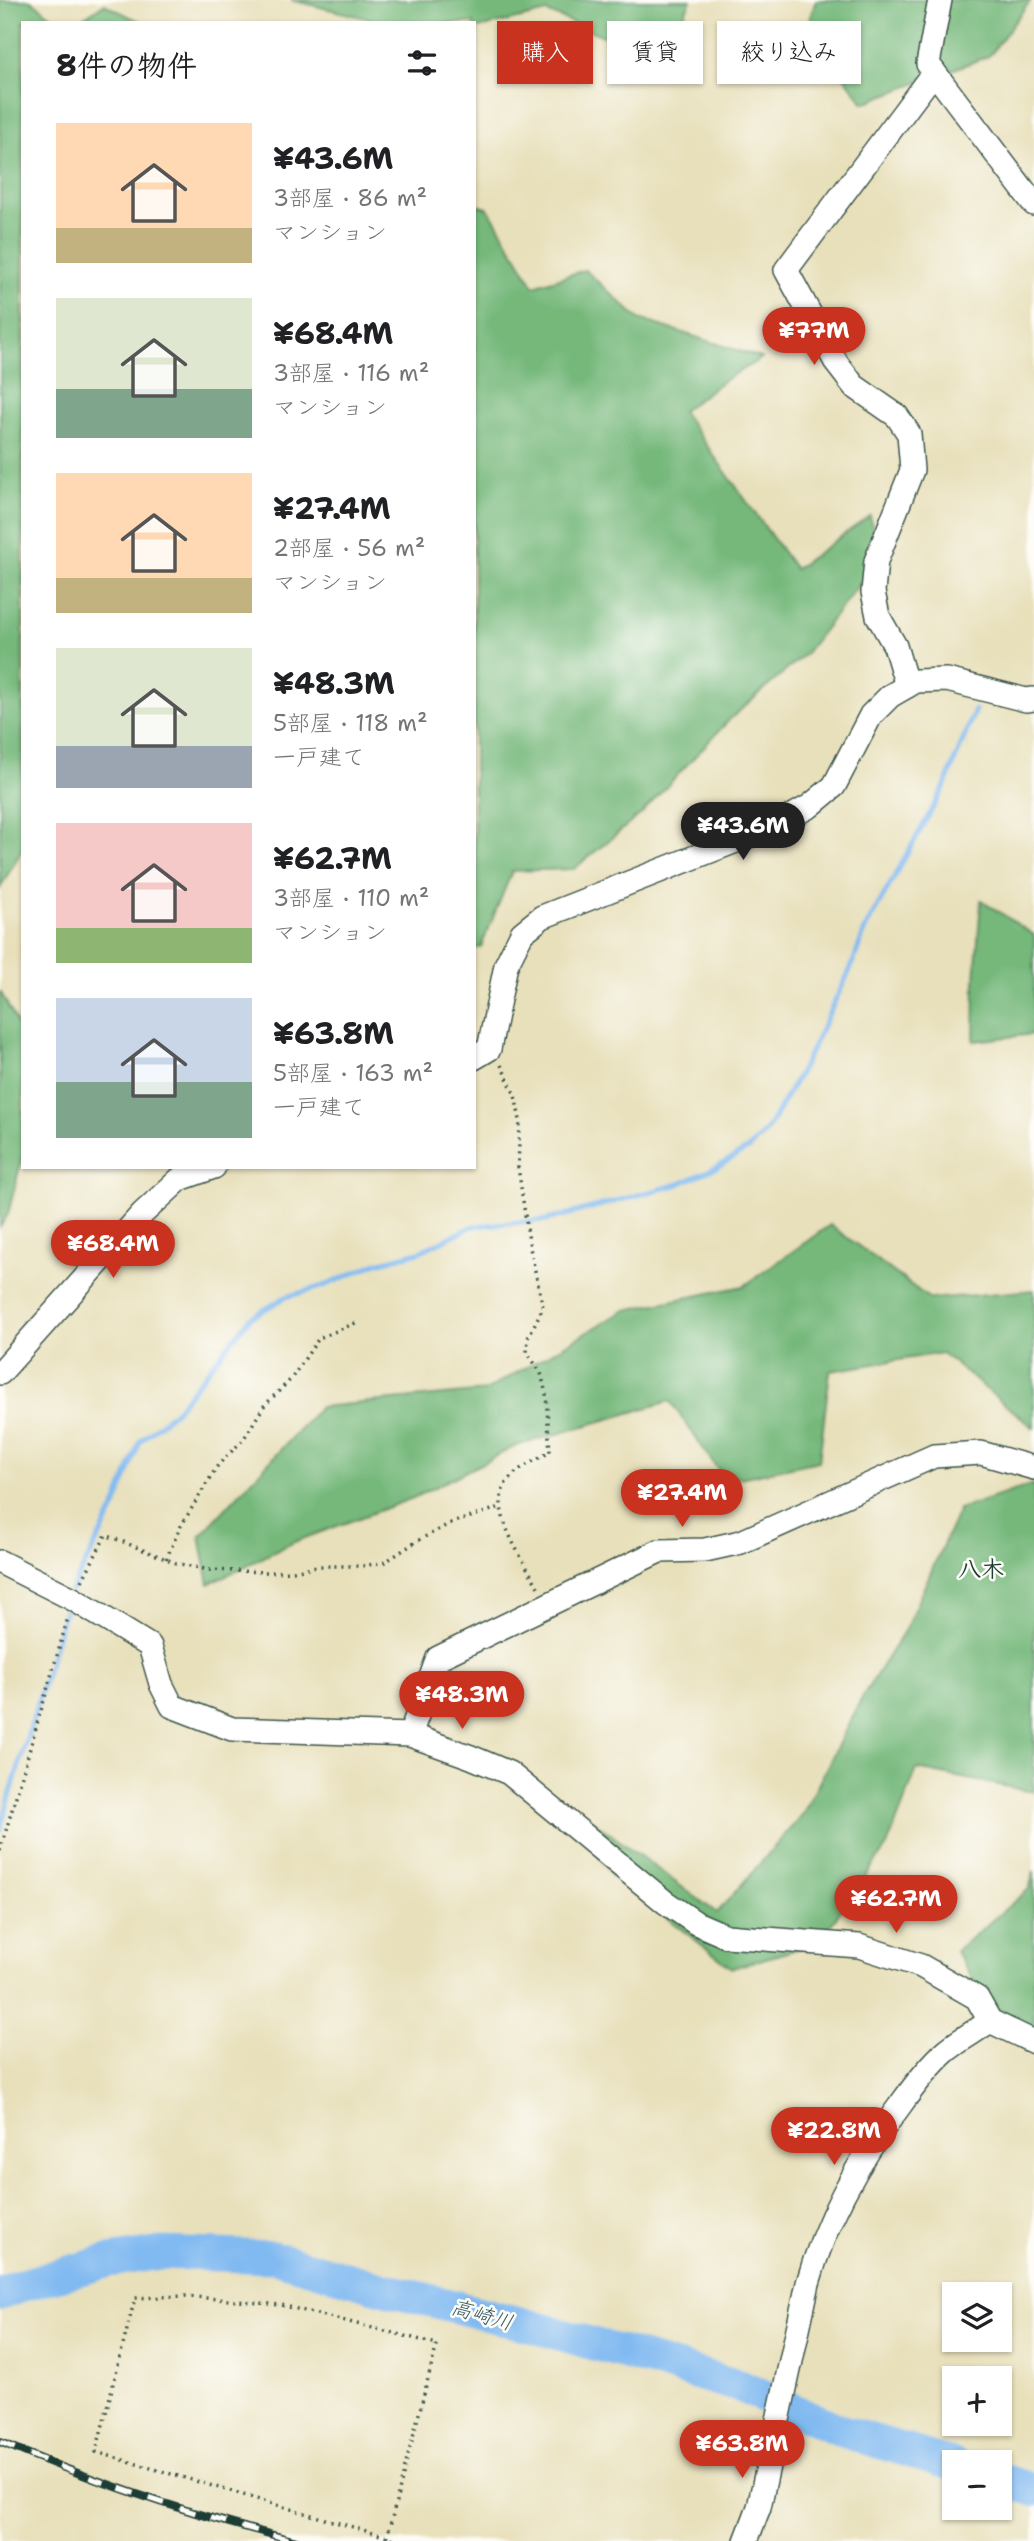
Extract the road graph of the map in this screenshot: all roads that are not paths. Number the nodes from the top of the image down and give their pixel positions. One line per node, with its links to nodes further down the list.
1 (940, 0): 2 (street)
2 (934, 72): 3 (street); 4 (street)
3 (1034, 204)
4 (907, 686): 5 (street); 6 (street)
5 (1034, 699)
6 (482, 1053)
7 (208, 1169): 8 (street)
8 (0, 1373)
9 (1034, 1468): 11 (street)
10 (0, 1562): 11 (street)
11 (410, 1735): 12 (street)
12 (990, 2021): 13 (street); 14 (street)
13 (1034, 2042)
14 (746, 2541)

